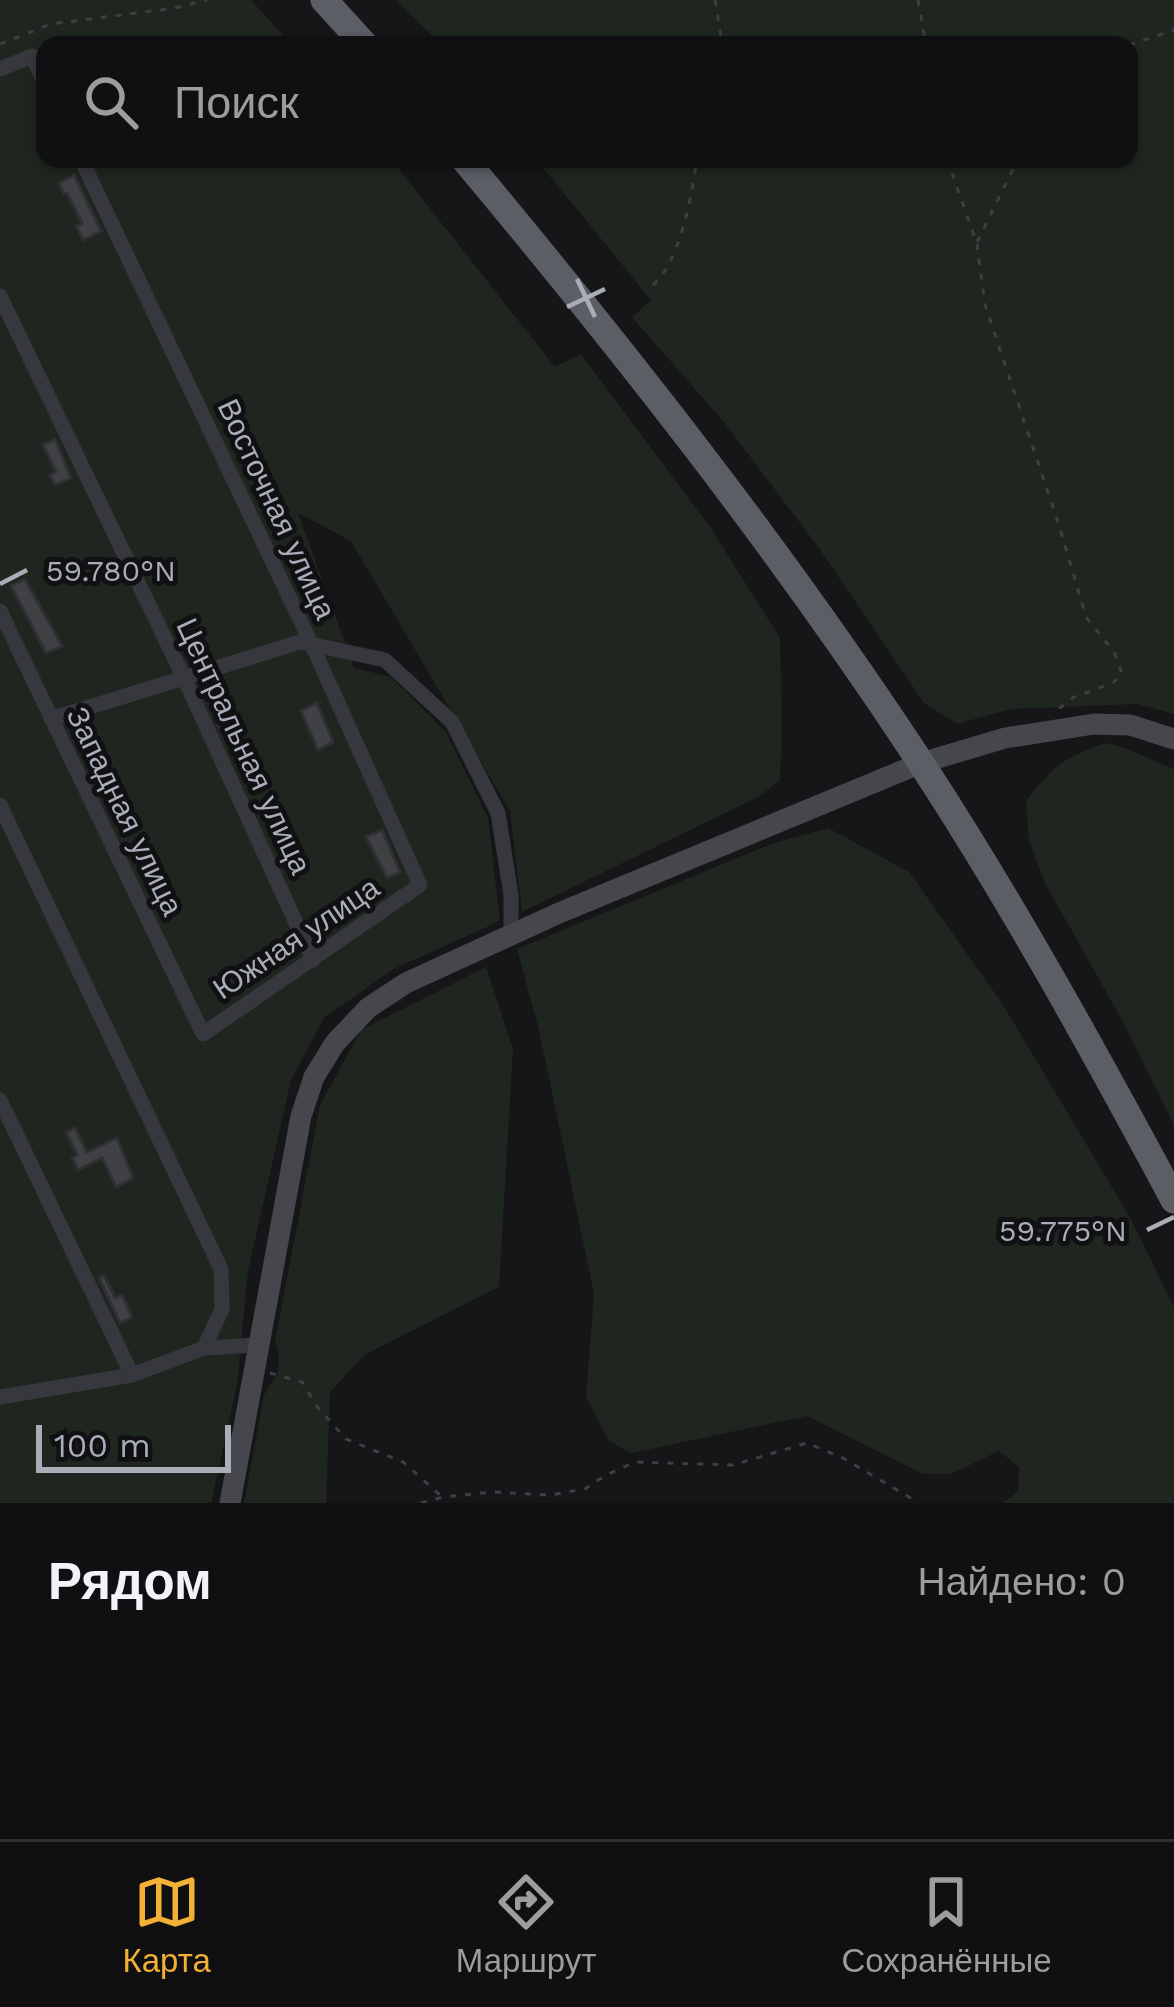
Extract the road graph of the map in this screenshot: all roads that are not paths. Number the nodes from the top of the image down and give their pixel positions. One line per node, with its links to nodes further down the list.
1 (324, 0): 2 (highway)
2 (357, 36)
3 (36, 64): 4 (street)
4 (0, 69)
5 (85, 168): 9 (street, Восточная улица)
6 (471, 168): 13 (highway)
7 (0, 296): 10 (street, Центральная улица)
8 (0, 611): 11 (street, Западная улица)
9 (311, 644): 10 (street); 15 (street, Восточная улица); 16 (street)
10 (184, 678): 11 (street); 17 (street, Центральная улица)
11 (51, 719): 18 (street, Западная улица)
12 (1174, 739): 13 (main road)
13 (921, 763): 16 (main road); 20 (highway)
14 (0, 806): 22 (street)
15 (420, 885): 17 (street, Южная улица)
16 (511, 934): 21 (main road)
17 (313, 960): 18 (street, Южная улица)
18 (202, 1034)
19 (0, 1100): 23 (street)
20 (1174, 1200)
21 (258, 1345): 22 (street); 25 (main road)
22 (204, 1348): 23 (street)
23 (132, 1376): 24 (street)
24 (0, 1397)
25 (230, 1503)

